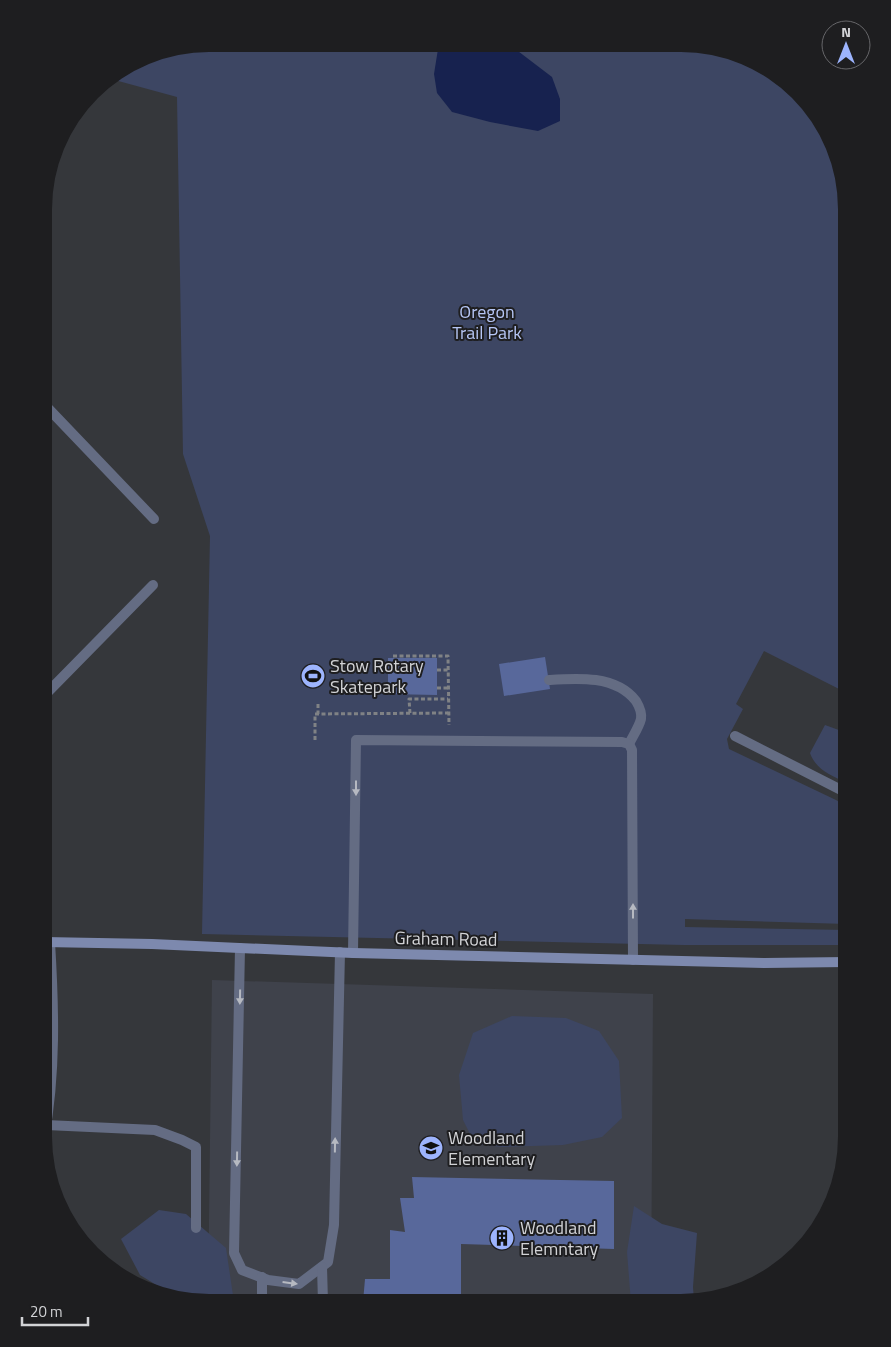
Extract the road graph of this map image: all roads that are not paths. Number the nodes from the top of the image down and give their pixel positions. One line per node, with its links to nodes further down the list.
1 (52, 412): 2 (street)
2 (154, 519)
3 (153, 585): 5 (street)
4 (548, 680): 7 (street)
5 (52, 688)
6 (735, 736): 8 (street)
7 (629, 744): 12 (street, one-way to 12); 13 (street, one-way to 7)
8 (838, 788)
9 (52, 942): 10 (main road, Graham Road)
10 (240, 948): 11 (main road, Graham Road); 20 (street, one-way to 20)
11 (340, 952): 12 (main road, Graham Road); 19 (street, one-way to 11)
12 (353, 953): 13 (main road, Graham Road)
13 (633, 960): 14 (main road, Graham Road)
14 (838, 962)
15 (52, 979): 16 (street)
16 (52, 1084)
17 (52, 1125): 18 (street)
18 (196, 1228)
19 (322, 1267): 20 (street, one-way to 19); 22 (street)
20 (262, 1277): 21 (street)
21 (262, 1294)
22 (323, 1294)

